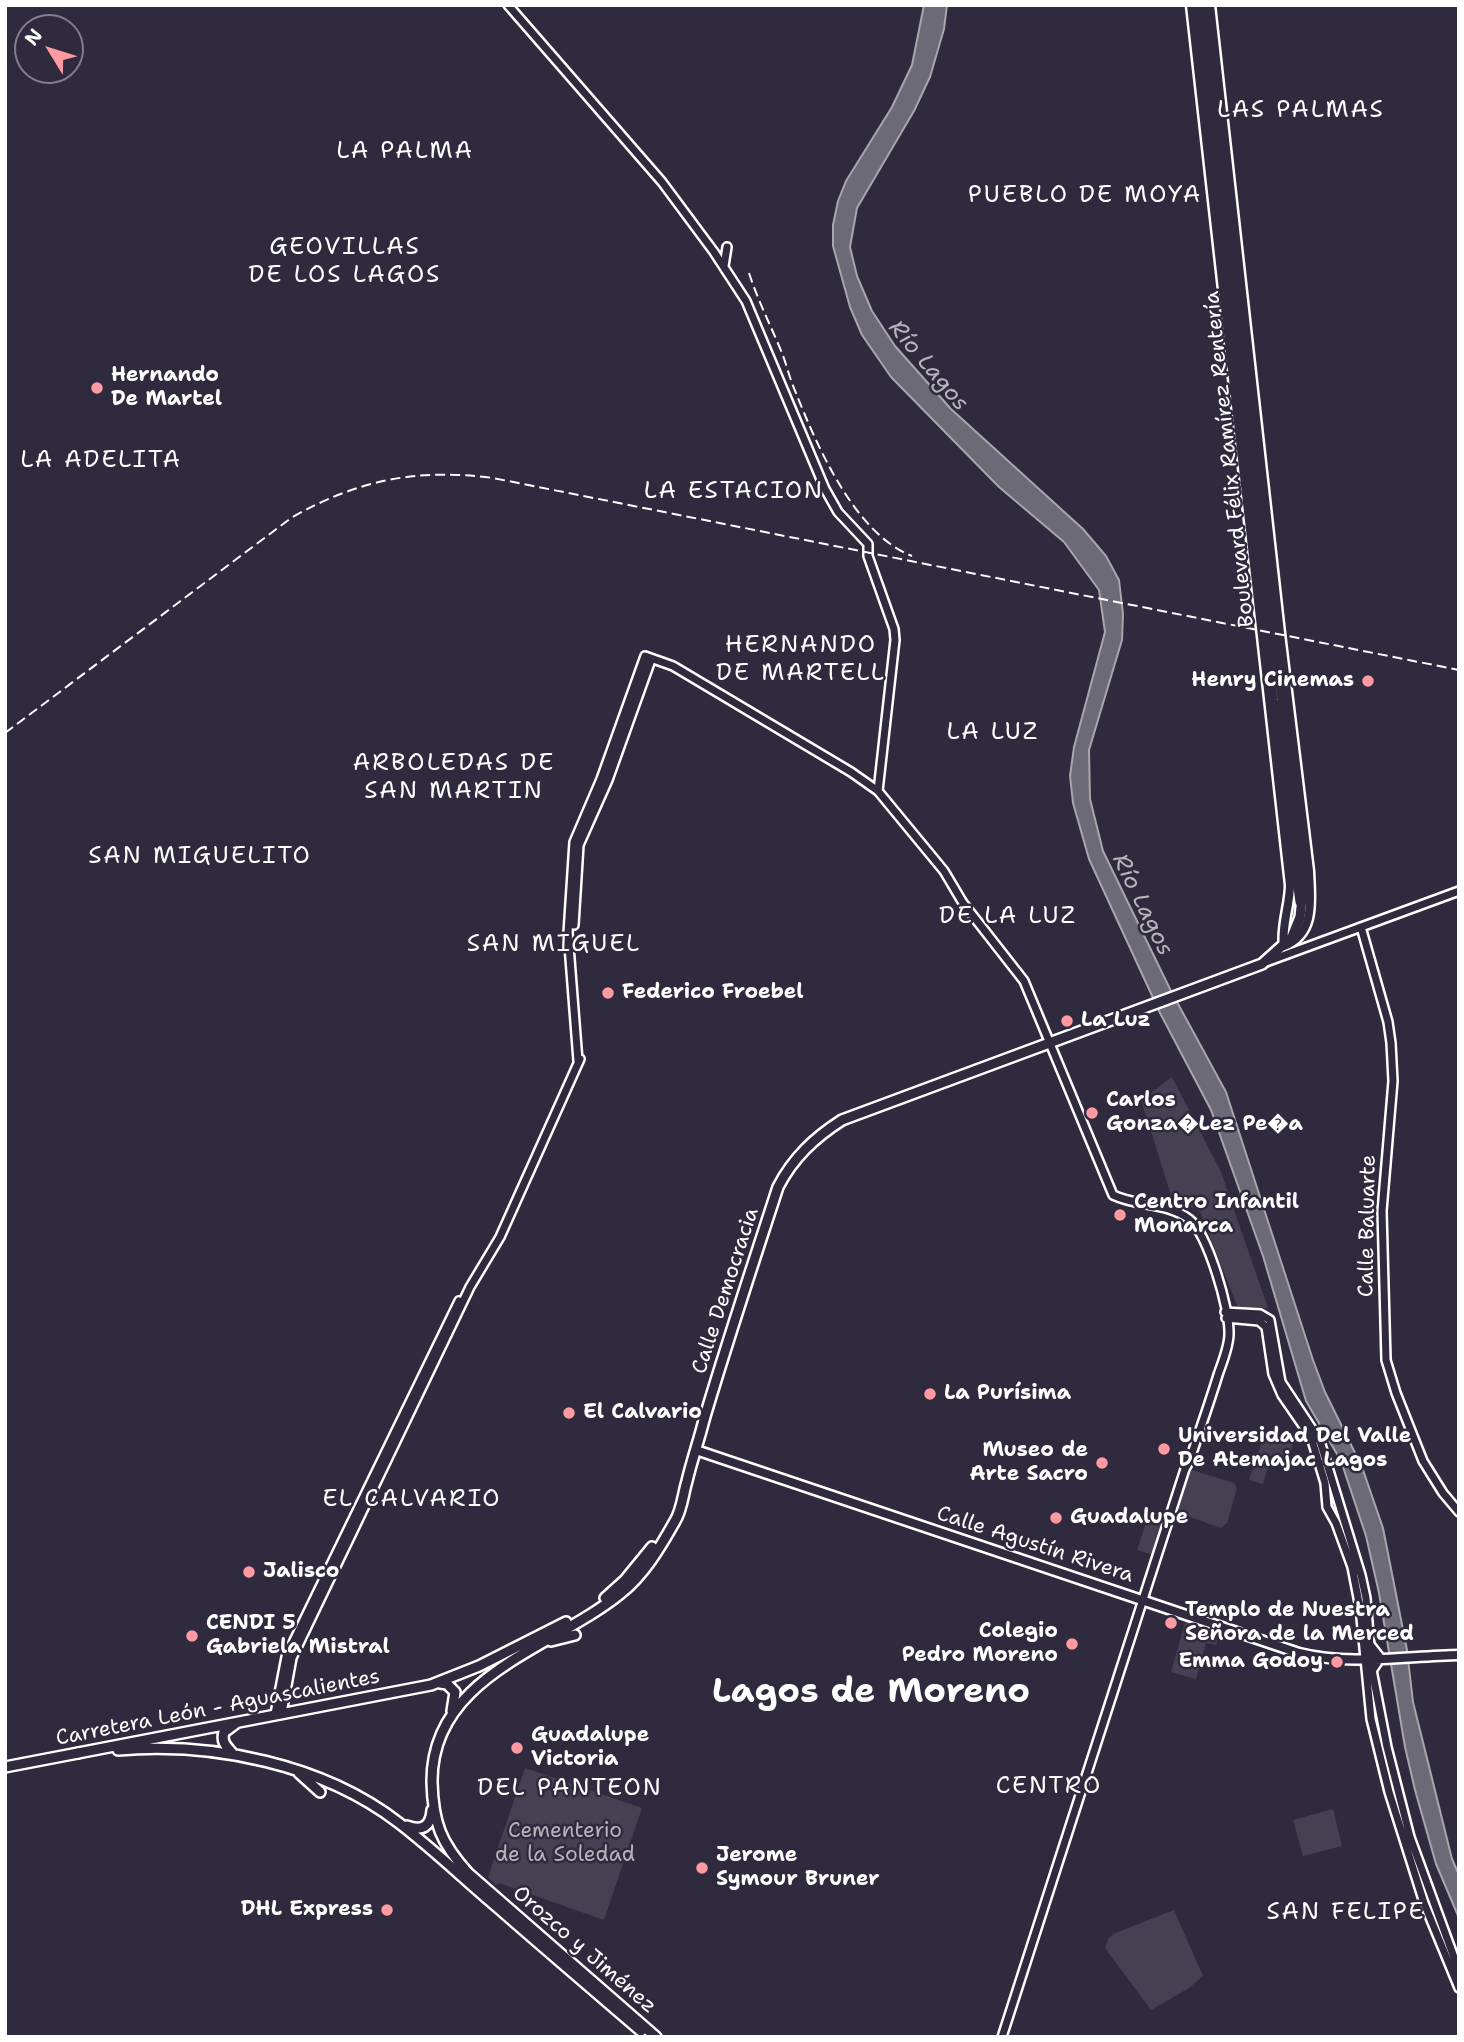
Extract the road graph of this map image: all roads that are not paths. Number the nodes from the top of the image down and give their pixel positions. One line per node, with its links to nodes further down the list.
1 (508, 5): 6 (street)
2 (1191, 5): 7 (main road)
3 (1197, 5): 8 (main road, Boulevard Félix Ramírez Rentería)
4 (1207, 5): 17 (main road, Boulevard Félix Ramírez Rentería); 20 (main road)
5 (727, 247): 6 (street)
6 (724, 267): 11 (street)
7 (1255, 583): 8 (main road); 9 (main road)
8 (1262, 591): 10 (main road, Boulevard Félix Ramírez Rentería)
9 (1267, 690): 10 (main road); 12 (main road)
10 (1273, 700): 13 (main road, Boulevard Félix Ramírez Rentería)
11 (878, 791): 14 (street); 24 (street)
12 (1286, 850): 13 (main road); 18 (main road)
13 (1293, 858): 17 (main road, Boulevard Félix Ramírez Rentería)
14 (939, 866): 15 (street); 23 (street)
15 (932, 872)
16 (1459, 891): 19 (street)
17 (1301, 907): 20 (main road, Boulevard Félix Ramírez Rentería)
18 (1286, 925): 20 (street); 21 (main road)
19 (1361, 927): 20 (street); 30 (street, Calle Baluarte)
20 (1293, 943): 21 (main road, Boulevard Félix Ramírez Rentería); 22 (street)
21 (1284, 946): 22 (main road, Boulevard Félix Ramírez Rentería)
22 (1262, 964): 23 (main road, Boulevard Félix Ramírez Rentería)
23 (1051, 1043): 25 (street); 26 (main road, Calle Democracia)
24 (470, 1287): 40 (street); 40 (street)
25 (1226, 1315): 28 (street); 29 (street); 31 (street)
26 (696, 1450): 27 (main road, Calle Democracia); 31 (main road, Calle Agustín Rivera)
27 (687, 1477): 32 (main road, Calle Democracia); 33 (main road, Calle Democracia)
28 (1338, 1505): 29 (street); 34 (street)
29 (1327, 1507): 37 (street)
30 (1459, 1512)
31 (1143, 1599): 37 (main road, Calle Agustín Rivera); 55 (street)
32 (572, 1630): 33 (main road); 35 (main road, Calle Democracia)
33 (549, 1631): 35 (main road); 39 (main road, Calle Democracia)
34 (1369, 1644): 37 (main road)
35 (526, 1651): 41 (main road)
36 (1459, 1655): 37 (main road, Calle Agustín Rivera)
37 (1374, 1659): 38 (main road); 52 (street)
38 (1372, 1670): 51 (street)
39 (438, 1683): 40 (main road, Carretera León - Aguascalientes); 41 (main road)
40 (278, 1714): 42 (main road, Carretera León - Aguascalientes)
41 (448, 1719): 48 (main road)
42 (240, 1721): 43 (main road, Carretera León - Aguascalientes); 44 (main road)
43 (78, 1753): 44 (main road); 45 (main road, Carretera León - Aguascalientes)
44 (233, 1754): 46 (main road)
45 (5, 1767)
46 (295, 1770): 47 (main road); 49 (main road)
47 (320, 1792)
48 (433, 1798): 49 (main road); 50 (main road)
49 (399, 1823): 50 (main road)
50 (454, 1864): 53 (main road, Orozco y Jiménez); 54 (main road, Orozco y Jiménez)
51 (1459, 1971)
52 (1459, 1988)
53 (647, 2037)
54 (656, 2037)
55 (1002, 2037)

